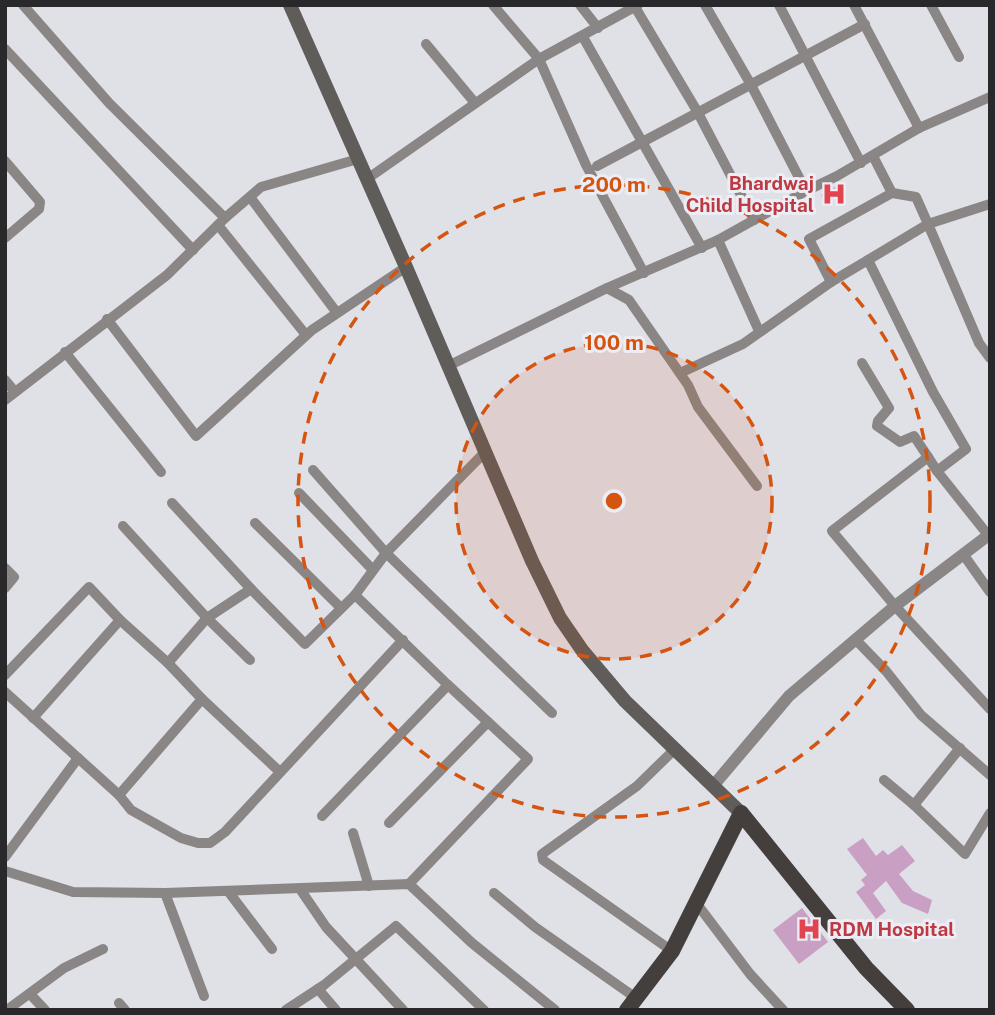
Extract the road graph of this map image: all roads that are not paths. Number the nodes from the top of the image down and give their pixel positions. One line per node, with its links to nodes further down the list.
1 (23, 5): 35 (street)
2 (290, 5): 25 (main road)
3 (493, 5): 17 (street)
4 (580, 5): 11 (street)
5 (705, 5): 18 (street)
6 (779, 5): 15 (street)
7 (854, 5): 10 (street)
8 (931, 5): 16 (street)
9 (637, 6): 11 (street); 21 (street)
10 (865, 24): 15 (street); 22 (street)
11 (598, 28): 12 (street)
12 (583, 37): 17 (street); 23 (street)
13 (426, 44): 20 (street)
14 (5, 48): 40 (street)
15 (805, 55): 18 (street); 27 (street)
16 (959, 57)
17 (539, 59): 20 (street); 43 (street)
18 (750, 83): 21 (street); 30 (street)
19 (990, 97): 22 (street)
20 (475, 103): 29 (street)
21 (698, 111): 23 (street); 34 (street)
22 (919, 128): 24 (street)
23 (644, 142): 28 (street); 39 (street)
24 (873, 156): 27 (street); 31 (street)
25 (358, 159): 29 (main road); 32 (street)
26 (5, 161): 37 (street)
27 (861, 163): 30 (street)
28 (597, 166)
29 (367, 179): 42 (main road)
30 (806, 191): 34 (street)
31 (892, 193): 36 (street); 44 (street)
32 (250, 197): 35 (street); 46 (street)
33 (990, 204): 36 (street)
34 (754, 220): 38 (street)
35 (222, 221): 40 (street); 49 (street)
36 (928, 224): 41 (street); 51 (street)
37 (5, 238)
38 (718, 240): 39 (street); 48 (street)
39 (702, 248): 43 (street)
40 (193, 250): 47 (street)
41 (868, 260): 44 (street); 61 (street)
42 (406, 267): 46 (street); 53 (main road)
43 (644, 273): 45 (street)
44 (831, 282): 48 (street)
45 (607, 288): 53 (street); 54 (street)
46 (337, 313): 49 (street)
47 (107, 319): 49 (street); 50 (street)
48 (759, 331): 54 (street)
49 (306, 335)
50 (65, 352): 56 (street); 62 (street)
51 (990, 358)
52 (862, 363): 59 (street)
53 (448, 366): 58 (main road)
54 (680, 373): 63 (street)
55 (5, 380): 56 (street)
56 (15, 392): 57 (street)
57 (5, 400)
58 (485, 452): 69 (street); 94 (main road)
59 (928, 457): 61 (street); 77 (street)
60 (313, 470): 69 (street)
61 (937, 471): 68 (street)
62 (161, 472)
63 (757, 486)
64 (299, 493): 72 (street)
65 (172, 503): 74 (street)
66 (255, 523): 78 (street)
67 (123, 526): 79 (street)
68 (989, 534): 70 (street)
69 (386, 553): 72 (street); 90 (street)
70 (963, 554): 75 (street); 77 (street)
71 (5, 568): 73 (street)
72 (372, 569): 76 (street)
73 (5, 588)
74 (251, 589): 78 (street); 79 (street)
75 (990, 592)
76 (355, 595): 78 (street); 81 (street)
77 (895, 606): 82 (street); 89 (street)
78 (341, 608)
79 (207, 618): 83 (street); 84 (street)
80 (121, 620): 84 (street); 85 (street); 91 (street)
81 (402, 640): 86 (street); 96 (street)
82 (856, 640): 93 (street); 99 (street)
83 (250, 660)
84 (168, 663): 88 (street)
85 (5, 675)
86 (447, 685): 92 (street); 103 (street)
87 (5, 692): 91 (street)
88 (202, 699): 96 (street); 100 (street)
89 (990, 709)
90 (552, 713)
91 (33, 718): 95 (street)
92 (488, 722): 105 (street); 109 (street)
93 (960, 748): 97 (street); 101 (street)
94 (674, 749): 99 (main road); 118 (street)
95 (78, 758): 100 (street); 107 (street)
96 (280, 772): 100 (street)
97 (990, 775)
98 (884, 780): 101 (street)
99 (713, 786): 102 (main road)
100 (119, 795)
101 (914, 805): 104 (street)
102 (741, 813): 115 (main road); 132 (main road)
103 (322, 816)
104 (989, 817)
105 (389, 823)
106 (353, 833): 110 (street)
107 (5, 857)
108 (5, 871): 113 (street)
109 (409, 884): 110 (street); 130 (street)
110 (369, 886): 111 (street)
111 (300, 889): 112 (street); 119 (street)
112 (228, 891): 113 (street); 117 (street)
113 (165, 893): 122 (street)
114 (494, 893): 123 (street)
115 (697, 904): 118 (main road); 131 (street)
116 (103, 949): 121 (street)
117 (272, 949)
118 (672, 951): 123 (main road)
119 (354, 960): 120 (street); 128 (street); 129 (street)
120 (317, 989): 126 (street); 127 (street)
121 (30, 995): 124 (street); 125 (street)
122 (204, 996)
123 (632, 1004)
124 (7, 1010)
125 (45, 1010)
126 (286, 1010)
127 (336, 1010)
128 (403, 1010)
129 (484, 1010)
130 (555, 1010)
131 (783, 1010)
132 (907, 1010)

